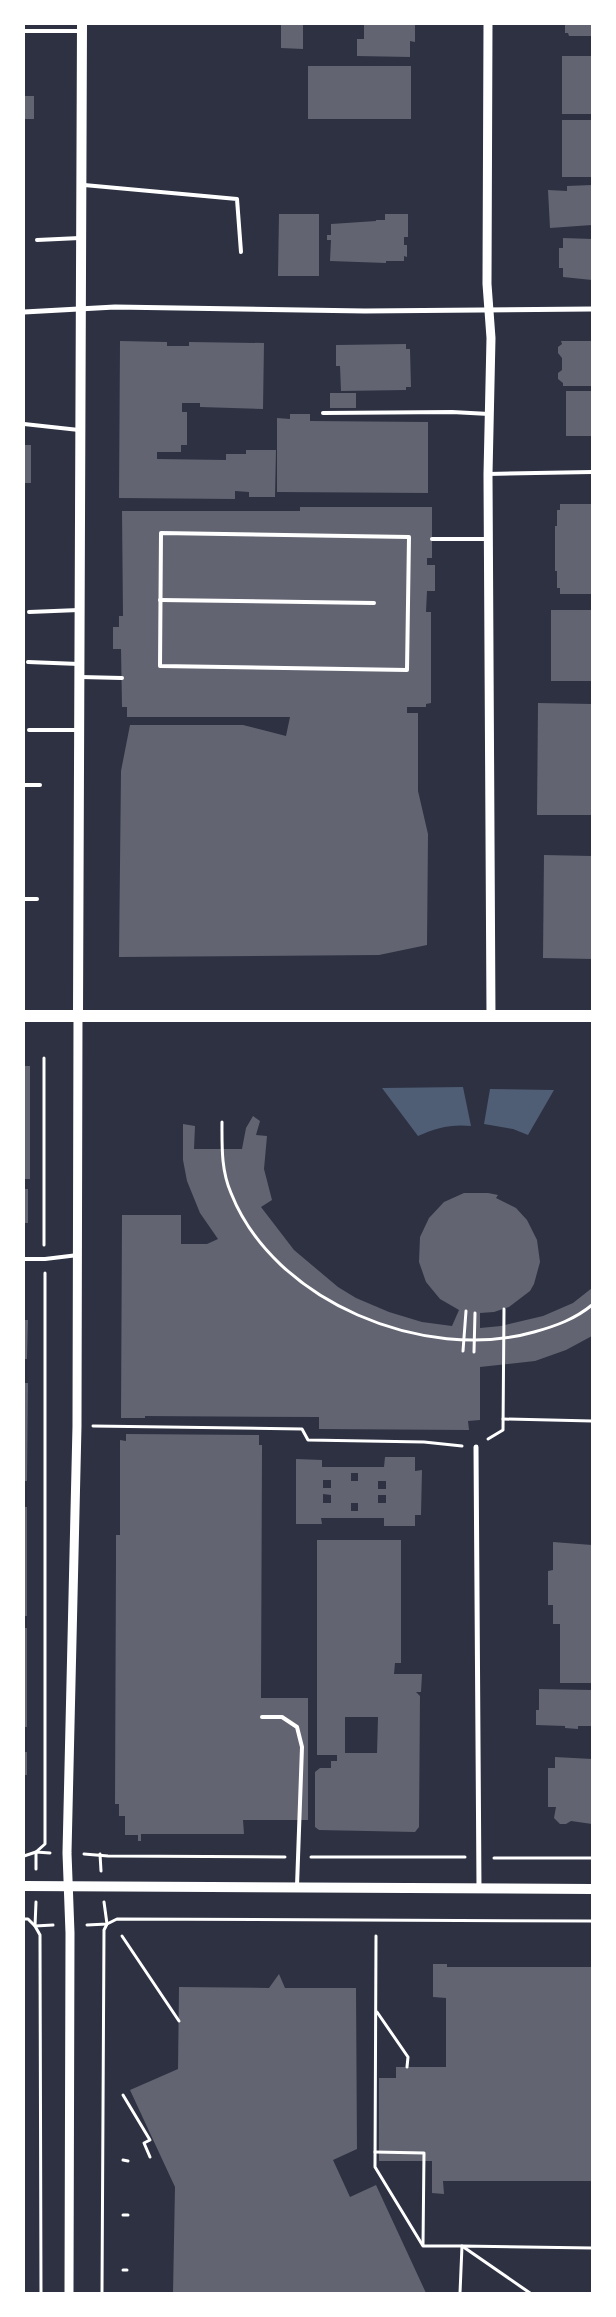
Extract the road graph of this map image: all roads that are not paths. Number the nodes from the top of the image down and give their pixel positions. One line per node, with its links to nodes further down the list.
1 (488, 24): 9 (street)
2 (82, 27): 3 (lane); 4 (main road)
3 (24, 31)
4 (81, 185): 5 (main road); 7 (lane)
5 (81, 238): 6 (lane); 8 (main road)
6 (37, 240)
7 (241, 252)
8 (82, 309): 9 (street); 11 (street); 15 (main road)
9 (489, 309): 10 (street); 13 (street)
10 (592, 309)
11 (24, 312)
12 (323, 413): 13 (lane)
13 (489, 414): 17 (street)
14 (24, 424): 15 (lane)
15 (81, 430): 22 (main road)
16 (592, 472): 17 (lane)
17 (488, 474): 19 (street)
18 (432, 539): 19 (lane)
19 (489, 539): 36 (street)
20 (160, 600): 20 (lane); 21 (lane)
21 (374, 603)
22 (80, 610): 23 (lane); 25 (main road)
23 (29, 612)
24 (28, 662): 25 (lane)
25 (80, 664): 26 (main road)
26 (80, 677): 27 (lane); 29 (main road)
27 (122, 678)
28 (29, 730): 29 (lane)
29 (79, 730): 34 (main road)
30 (24, 785): 31 (lane)
31 (40, 785)
32 (24, 899): 33 (lane)
33 (37, 899)
34 (78, 1015): 35 (main road); 36 (main road); 38 (street)
35 (24, 1016)
36 (491, 1016): 37 (main road)
37 (592, 1016)
38 (78, 1255): 39 (lane); 42 (street)
39 (24, 1259)
40 (476, 1447): 45 (street)
41 (262, 1717): 44 (lane)
42 (67, 1885): 43 (main road); 44 (main road); 47 (street)
43 (24, 1886)
44 (297, 1886): 45 (main road)
45 (479, 1888): 46 (main road)
46 (592, 1890)
47 (70, 2293)

